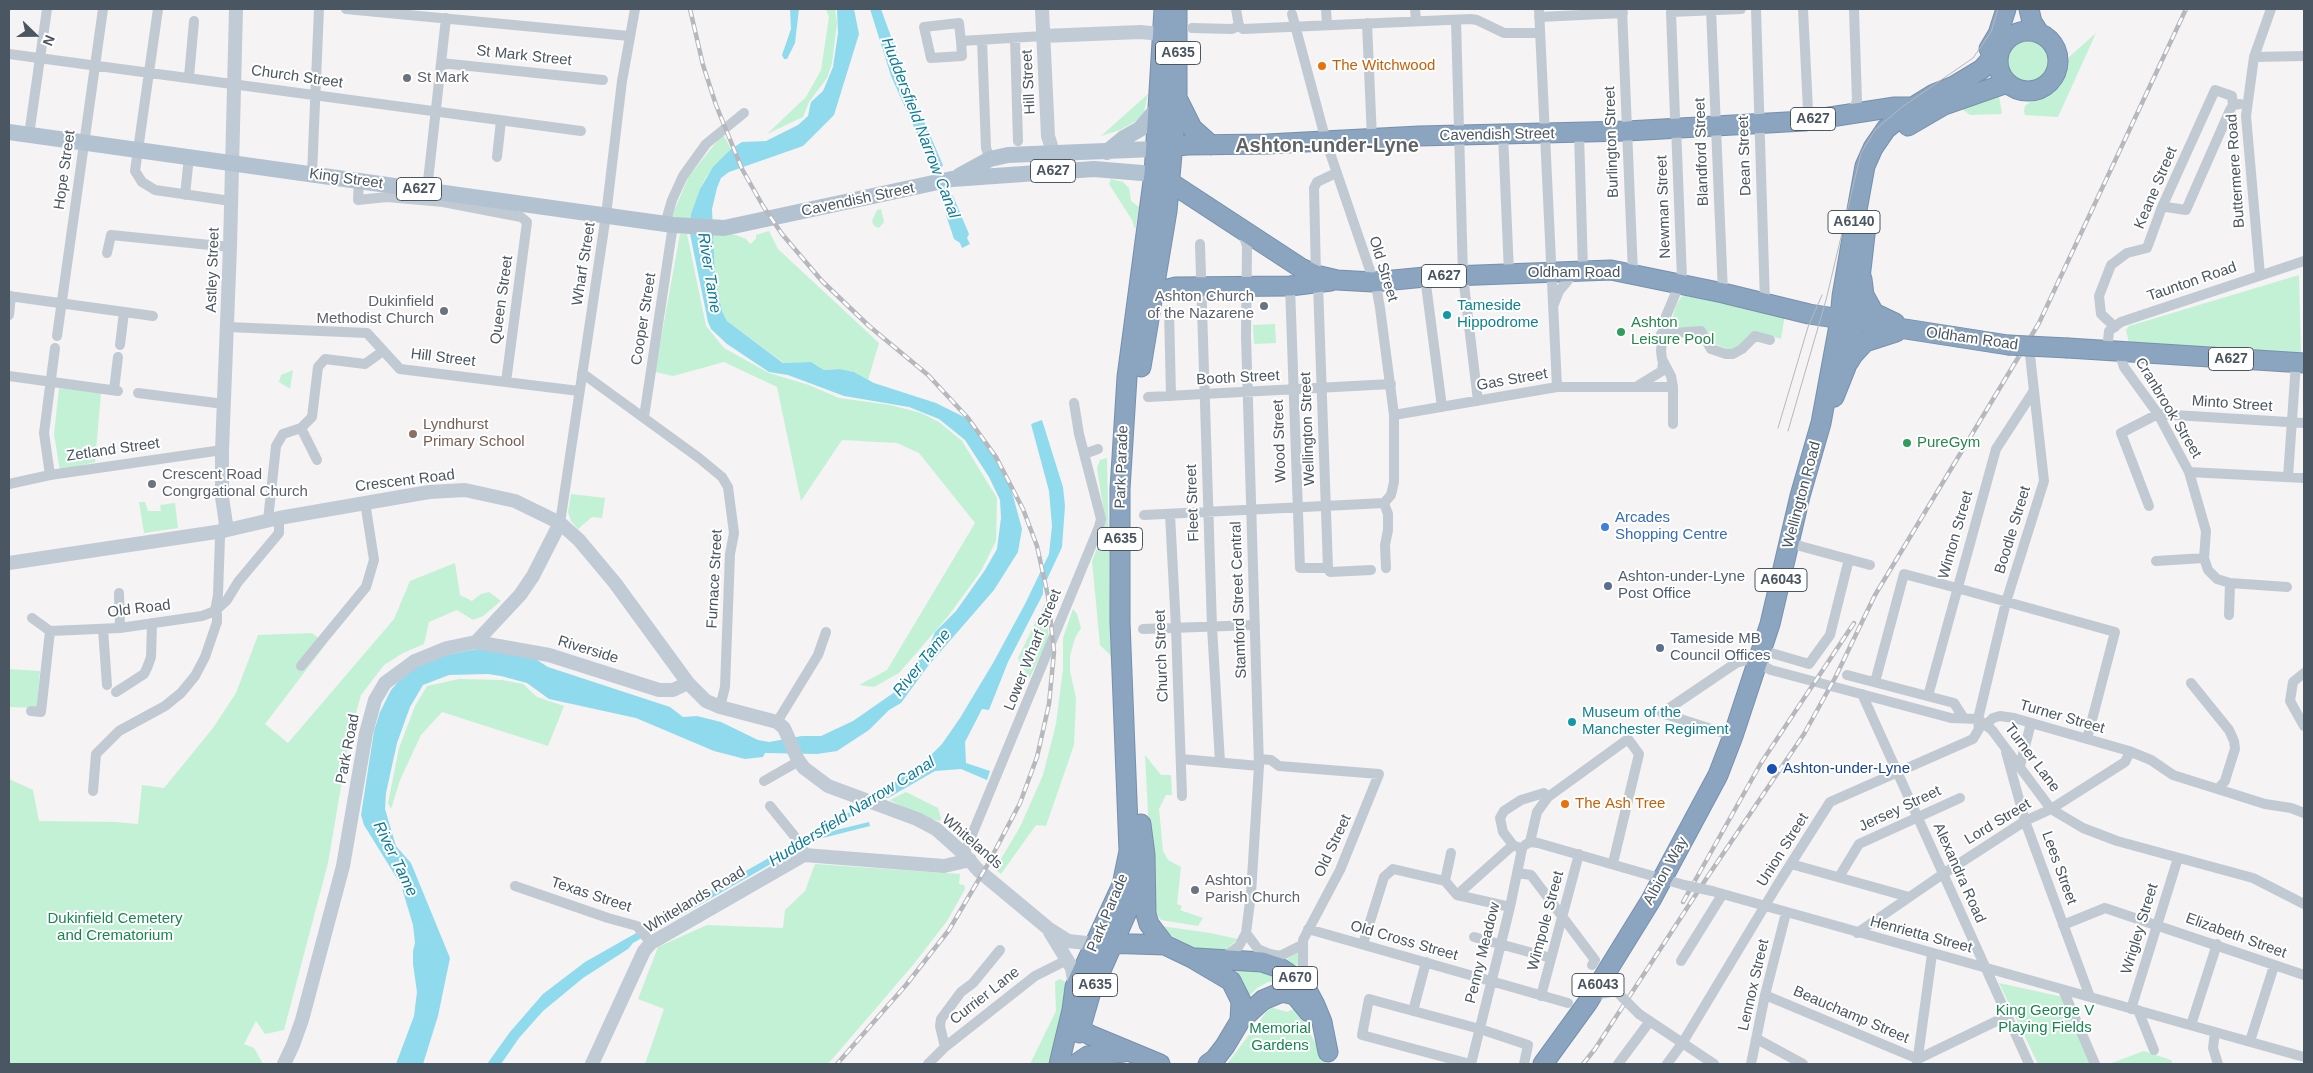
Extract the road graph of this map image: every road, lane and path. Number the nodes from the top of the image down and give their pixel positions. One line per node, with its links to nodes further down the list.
1 (47, 9): 50 (street)
2 (103, 9): 52 (street, Hope Street)
3 (158, 9): 53 (street)
4 (236, 9): 56 (main road, Astley Street)
5 (319, 9): 59 (street)
6 (346, 9): 26 (street)
7 (635, 9): 41 (street, Wharf Street)
8 (1042, 9): 42 (main road, Hill Street)
9 (1164, 9): 40 (highway, Park Parade / A635)
10 (1169, 9): 40 (main road)
11 (1177, 9): 60 (highway, Park Parade / A635)
12 (1236, 9): 35 (street)
13 (1326, 9): 34 (street)
14 (1415, 9): 30 (street)
15 (1711, 9): 16 (street); 70 (street, Newman Street); 72 (street, Blandford Street)
16 (1741, 9)
17 (1756, 9): 71 (street, Dean Street)
18 (1803, 9): 69 (street)
19 (1854, 9): 66 (street)
20 (2006, 9): 58 (highway, A6140)
21 (2012, 9): 46 (highway, A6140)
22 (2029, 9): 39 (highway)
23 (2270, 9): 49 (street, Buttermere Road)
24 (1623, 11): 25 (street); 74 (street, Burlington Street)
25 (1575, 12): 27 (street)
26 (430, 13): 29 (street)
27 (1539, 13): 38 (street)
28 (1292, 14): 36 (street, Old Street)
29 (446, 18): 41 (street); 51 (street)
30 (1416, 20): 31 (street); 33 (street)
31 (1456, 20): 38 (street); 80 (street)
32 (194, 21): 54 (street)
33 (1367, 23): 34 (street); 82 (street)
34 (1327, 25): 36 (street)
35 (1239, 26): 36 (street); 37 (street)
36 (1294, 26): 83 (street, Old Street)
37 (1192, 28)
38 (1540, 33): 78 (street)
39 (2039, 33): 46 (highway); 57 (highway)
40 (1162, 34): 42 (main road); 64 (highway, Park Parade / A635)
41 (629, 36): 105 (street, Wharf Street)
42 (1043, 36): 43 (street); 89 (main road, Hill Street)
43 (1015, 38): 44 (street); 84 (street)
44 (982, 40): 45 (street); 93 (street)
45 (961, 41): 45 (street)
46 (2001, 46): 57 (highway); 58 (highway, A6140)
47 (9, 54): 50 (street, Church Street)
48 (2304, 56): 49 (street)
49 (2254, 57): 61 (street, Buttermere Road)
50 (40, 58): 52 (street, Church Street); 79 (street)
51 (441, 62): 55 (street, St Mark Street); 65 (street)
52 (95, 66): 53 (street, Church Street); 85 (street, Hope Street)
53 (149, 72): 54 (street, Church Street); 88 (street)
54 (189, 77): 56 (street, Church Street)
55 (604, 80)
56 (234, 83): 59 (street, Church Street); 94 (main road, Astley Street)
57 (2007, 83): 81 (highway, A6140)
58 (1934, 94): 63 (highway, A6140)
59 (315, 96): 65 (street, Church Street); 96 (street)
60 (1176, 97): 86 (highway); 87 (highway, Park Parade / A635)
61 (2246, 103): 62 (street); 117 (street, Buttermere Road)
62 (2233, 105): 104 (street); 138 (street, Keane Street)
63 (1913, 107): 66 (highway, Cavendish Street); 81 (highway, A6140)
64 (1158, 110): 87 (highway, Park Parade / A635); 90 (main road)
65 (435, 112): 68 (street, Church Street); 101 (street)
66 (1859, 112): 69 (highway, Cavendish Street / A627); 81 (highway)
67 (744, 113): 106 (street, Cooper Street)
68 (502, 121): 73 (street, Church Street); 92 (street)
69 (1804, 121): 71 (highway, Cavendish Street / A627)
70 (1676, 122): 72 (highway, Cavendish Street / A627); 74 (highway, Cavendish Street / A627); 123 (street, Newman Street)
71 (1760, 124): 72 (highway, Cavendish Street / A627); 130 (street, Dean Street)
72 (1716, 125): 126 (street, Blandford Street)
73 (581, 131)
74 (1627, 131): 76 (highway, Cavendish Street / A627); 116 (street, Burlington Street)
75 (9, 132): 79 (main road, King Street / A627)
76 (1579, 133): 78 (highway, Cavendish Street / A627); 114 (street)
77 (1503, 134): 78 (highway, Cavendish Street / A627); 80 (highway, Cavendish Street / A627); 115 (street)
78 (1546, 134): 112 (street)
79 (29, 135): 85 (main road, King Street / A627)
80 (1459, 136): 82 (highway, Cavendish Street / A627); 118 (street)
81 (1889, 136): 113 (highway, Wellington Road / A627); 137 (highway, Wellington Road / A6140)
82 (1372, 139): 83 (highway, Cavendish Street / A627)
83 (1326, 141): 86 (highway, Cavendish Street / A627); 95 (street, Old Street)
84 (1018, 142)
85 (84, 143): 88 (main road, King Street / A627); 129 (street, Hope Street)
86 (1211, 145): 87 (highway, Cavendish Street / A627)
87 (1163, 148): 90 (main road, Cavendish Street / A627); 98 (highway, Park Parade / A635)
88 (139, 150): 91 (main road, King Street / A627); 102 (street)
89 (1053, 152): 90 (main road, Cavendish Street / A627); 93 (main road, Cavendish Street / A627)
90 (1107, 152)
91 (189, 157): 94 (main road, King Street / A627); 102 (street)
92 (497, 157)
93 (990, 159): 97 (main road); 99 (main road, Cavendish Street / A627)
94 (232, 162): 96 (main road, King Street / A627); 103 (main road, Astley Street)
95 (1336, 173): 120 (street, Wellington Street); 121 (street, Old Street)
96 (312, 174): 100 (main road, King Street / A627)
97 (985, 176): 98 (main road, Cavendish Street / A627); 99 (main road, Cavendish Street / A627)
98 (1162, 177): 107 (highway); 128 (highway, Park Parade / A635); 301 (highway, Park Parade / A635)
99 (952, 179): 106 (main road, Cavendish Street / A627)
100 (359, 181): 101 (main road, King Street / A627); 156 (street, Queen Street)
101 (427, 190): 105 (main road, King Street / A627)
102 (185, 195): 103 (street)
103 (231, 201): 109 (main road, Astley Street)
104 (2166, 207)
105 (606, 215): 106 (main road, King Street / A627); 153 (street, Wharf Street)
106 (674, 225): 176 (street, Cooper Street)
107 (1239, 227): 120 (highway); 122 (street, Stamford Street Central)
108 (1200, 244): 125 (street, Fleet Street)
109 (230, 247): 110 (street); 139 (main road, Astley Street)
110 (107, 253)
111 (2304, 261): 117 (street, Taunton Road)
112 (1550, 265): 114 (highway, Oldham Road / A627); 115 (highway, Oldham Road / A627); 131 (street)
113 (1861, 265): 137 (highway, Wellington Road); 140 (highway, A627)
114 (1580, 270): 116 (highway, Oldham Road / A627); 131 (street)
115 (1508, 273): 118 (highway, Oldham Road / A627)
116 (1633, 274): 123 (highway, Oldham Road / A627)
117 (2260, 275): 138 (street, Taunton Road)
118 (1463, 276): 119 (highway, Oldham Road / A627); 170 (street)
119 (1425, 277): 121 (highway, Oldham Road / A627); 173 (street)
120 (1317, 280): 121 (highway, Oldham Road / A627); 124 (highway, A627); 161 (street, Wellington Street)
121 (1373, 282): 157 (street, Old Street)
122 (1246, 285): 124 (highway, A627); 125 (highway, A627); 166 (street, Stamford Street Central)
123 (1680, 285): 126 (highway, Oldham Road / A627); 141 (street)
124 (1290, 286): 162 (street, Wood Street)
125 (1201, 287): 128 (highway, A627); 167 (street, Fleet Street)
126 (1723, 293): 130 (highway, Oldham Road / A627)
127 (10, 296): 129 (street); 135 (street)
128 (1153, 296): 270 (highway, Park Parade / A635)
129 (61, 303): 133 (street); 142 (street, Hope Street)
130 (1764, 303): 134 (highway, Oldham Road / A627)
131 (1552, 307): 159 (street)
132 (1169, 310): 168 (street)
133 (124, 312): 136 (street); 144 (street)
134 (1809, 314): 137 (highway, Oldham Road / A627); 152 (highway)
135 (9, 315)
136 (153, 316)
137 (1847, 321): 140 (highway, Oldham Road / A627); 152 (highway, Wellington Road / A6043)
138 (2115, 327): 148 (street)
139 (228, 328): 147 (street, Hill Street); 172 (main road, Astley Street)
140 (1905, 330): 145 (highway, Oldham Road / A627, bridge); 152 (highway)
141 (1661, 334): 143 (street); 150 (street)
142 (57, 336)
143 (1770, 340)
144 (120, 345)
145 (2029, 346): 148 (highway, Oldham Road / A627, bridge); 164 (street, Boodle Street)
146 (55, 348): 155 (street)
147 (384, 351): 156 (street, Hill Street); 180 (street)
148 (2113, 351): 151 (highway, Oldham Road / A627); 174 (street, Cranbrook Street)
149 (118, 357): 155 (street)
150 (1663, 362): 158 (street, Gas Street); 160 (street)
151 (2300, 363): 177 (street)
152 (1839, 365): 202 (highway, Wellington Road / A6043)
153 (582, 373): 163 (street, Wharf Street); 176 (street, Furnace Street)
154 (9, 376): 155 (street)
155 (51, 382): 186 (street)
156 (506, 382): 163 (street, Hill Street)
157 (1391, 384): 161 (street, Booth Street); 175 (street, Old Street)
158 (1636, 386): 159 (street, Gas Street); 160 (street, Gas Street)
159 (1557, 387): 170 (street, Gas Street)
160 (1673, 387): 179 (street)
161 (1321, 389): 162 (street, Booth Street); 192 (street, Wellington Street)
162 (1293, 390): 166 (street, Booth Street); 194 (street, Wood Street)
163 (580, 391): 200 (street, Wharf Street)
164 (2033, 392): 215 (street, Winton Street); 217 (street, Boodle Street)
165 (138, 393): 172 (street)
166 (1248, 393): 167 (street, Booth Street); 195 (street, Stamford Street Central)
167 (1205, 395): 168 (street, Booth Street); 196 (street, Fleet Street)
168 (1171, 396): 169 (street, Booth Street)
169 (1148, 397)
170 (1478, 401): 173 (street, Gas Street)
171 (1074, 403): 183 (street, Lower Wharf Street)
172 (224, 404): 182 (main road, Astley Street)
173 (1442, 407): 175 (street, Gas Street)
174 (2158, 414): 177 (street, Minto Street); 185 (street, Cranbrook Street); 193 (street)
175 (1394, 415): 191 (street, Old Street)
176 (644, 417): 242 (street, Furnace Street)
177 (2291, 422): 178 (street, Minto Street); 187 (street)
178 (2304, 423)
179 (1673, 424)
180 (301, 428): 184 (street); 199 (street)
181 (1098, 449): 183 (street)
182 (222, 450): 186 (street, Zetland Street); 201 (main road, Astley Street)
183 (1084, 454): 275 (street, Lower Wharf Street)
184 (317, 460)
185 (2189, 472): 187 (street); 203 (street, Cranbrook Street)
186 (50, 475): 189 (street, Zetland Street)
187 (2288, 477): 188 (street)
188 (2304, 478)
189 (9, 484)
190 (365, 502): 199 (main road, Crescent Road); 200 (main road, Crescent Road); 232 (street)
191 (1384, 503): 192 (street); 208 (street)
192 (1325, 505): 194 (street); 209 (street, Wellington Street)
193 (2149, 506)
194 (1297, 507): 195 (street); 209 (street, Wood Street)
195 (1251, 510): 196 (street); 222 (street, Stamford Street Central)
196 (1208, 512): 197 (street); 223 (street, Fleet Street)
197 (1170, 514): 198 (street); 225 (street, Church Street)
198 (1144, 515)
199 (274, 519): 201 (main road, Crescent Road); 212 (street)
200 (560, 523): 230 (main road); 237 (main road, Crescent Road)
201 (223, 531): 206 (main road, Crescent Road); 211 (street)
202 (1789, 543): 204 (street); 231 (highway, Wellington Road / A6043)
203 (2204, 558): 205 (street); 213 (street)
204 (1849, 560): 207 (street); 231 (street)
205 (2156, 561)
206 (9, 563)
207 (1870, 565)
208 (1386, 568)
209 (1329, 570): 210 (street)
210 (1371, 570)
211 (219, 575): 212 (street); 218 (street)
212 (238, 582): 218 (street)
213 (2230, 583): 214 (street); 219 (street)
214 (2287, 587)
215 (1957, 588): 217 (street); 235 (street); 241 (street, Winton Street)
216 (119, 593): 224 (street)
217 (2006, 602): 246 (street, Boodle Street); 250 (street)
218 (215, 611): 221 (street, Old Road); 261 (street)
219 (2228, 615)
220 (32, 618): 228 (street)
221 (152, 623): 224 (street, Old Road); 239 (street)
222 (1255, 625): 223 (street); 256 (street, Stamford Street Central)
223 (1212, 627): 225 (street); 255 (street, Fleet Street)
224 (120, 628): 226 (street, Old Road)
225 (1176, 628): 227 (street); 253 (street, Church Street)
226 (103, 629): 228 (street, Old Road); 238 (street)
227 (1143, 629)
228 (50, 631): 243 (street)
229 (826, 632): 245 (street)
230 (476, 642): 237 (main road, Riverside); 350 (main road, Park Road)
231 (1760, 656): 240 (street); 249 (highway, Albion Way / A6043); 249 (street)
232 (301, 666)
233 (2304, 673): 248 (street)
234 (1847, 675): 235 (street)
235 (1875, 682): 241 (street)
236 (2191, 683): 260 (street)
237 (688, 684): 242 (main road, Crescent Road)
238 (107, 685)
239 (116, 692)
240 (1862, 694): 244 (street); 258 (street, Alexandra Road)
241 (1928, 696): 244 (street)
242 (720, 707): 245 (main road, Crescent Road)
243 (31, 711)
244 (1963, 717): 246 (street)
245 (777, 722): 254 (main road, Whitelands)
246 (1982, 722): 247 (street, Turner Street); 251 (street, Turner Lane); 258 (street, Union Street)
247 (2031, 723): 250 (street, Turner Street); 257 (street)
248 (2304, 726)
249 (1733, 736): 282 (highway, Albion Way / A6043)
250 (2086, 739): 252 (street, Turner Street)
251 (2004, 748): 257 (street, Turner Lane); 269 (street, Lees Street)
252 (2129, 753): 260 (street, Turner Street); 266 (street, Lord Street)
253 (1181, 759): 255 (street); 263 (street, Church Street)
254 (799, 760): 259 (street); 275 (main road, Whitelands)
255 (1220, 762): 256 (street)
256 (1259, 762): 295 (street, Old Street); 297 (street, Stamford Street Central)
257 (2020, 766): 266 (street, Turner Lane)
258 (1896, 772): 268 (street, Alexandra Road); 278 (street, Union Street)
259 (764, 782)
260 (2218, 789): 267 (street, Turner Street)
261 (94, 791)
262 (1546, 795): 271 (street); 271 (street); 277 (street)
263 (1182, 796)
264 (1960, 798): 268 (street, Jersey Street)
265 (770, 806): 272 (street)
266 (2051, 809): 269 (street, Lord Street); 276 (street, Turner Lane)
267 (2304, 813)
268 (1917, 818): 280 (street, Alexandra Road); 281 (street, Jersey Street)
269 (2026, 821): 280 (street, Lord Street); 294 (street, Lees Street)
270 (1141, 824): 301 (highway, Park Parade / A635); 305 (highway)
271 (1522, 845): 274 (street, Henrietta Street); 279 (street, Penny Meadow); 285 (street)
272 (804, 852): 275 (main road); 300 (main road, Whitelands Road)
273 (1451, 853): 283 (street)
274 (1579, 854): 277 (street, Henrietta Street); 292 (street, Wimpole Street)
275 (967, 857): 296 (main road, Whitelands)
276 (2178, 858): 288 (street, Turner Lane); 293 (street, Wrigley Street)
277 (1613, 864): 282 (street, Henrietta Street)
278 (1791, 864): 281 (street); 289 (street, Union Street)
279 (1518, 873): 290 (street, Penny Meadow); 292 (street)
280 (1942, 874): 287 (street, Lord Street); 318 (street, Alexandra Road)
281 (1839, 877): 287 (street)
282 (1662, 878): 286 (street, Henrietta Street, bridge); 316 (highway, Albion Way / A6043)
283 (1445, 881): 285 (street); 302 (street)
284 (515, 886): 300 (street, Texas Street)
285 (1457, 895): 290 (street)
286 (1722, 895): 289 (street, Henrietta Street); 313 (street)
287 (1909, 897): 298 (street, Lord Street)
288 (2304, 904)
289 (1766, 906): 291 (street, Henrietta Street); 341 (street, Union Street)
290 (1510, 907): 303 (street, Penny Meadow)
291 (1786, 913): 298 (street, Henrietta Street); 325 (street, Lennox Street)
292 (1561, 916): 310 (street, Wimpole Street); 315 (street)
293 (2158, 924): 294 (street, Elizabeth Street); 304 (street, Elizabeth Street); 331 (street, Wrigley Street)
294 (2064, 925): 327 (street, Lees Street)
295 (1308, 928): 302 (street, Old Cross Street); 306 (street, Old Street)
296 (1049, 929): 301 (main road, Whitelands); 312 (main road, Whitelands)
297 (1246, 933): 306 (street); 311 (street, Stamford Street Central)
298 (1857, 933): 308 (street, Henrietta Street)
299 (1474, 937): 303 (street)
300 (648, 941): 351 (main road, Whitelands Road)
301 (1106, 943): 305 (highway, A670); 321 (highway, Park Parade); 330 (highway); 337 (highway, Park Parade / A635)
302 (1363, 944): 314 (street, Old Cross Street)
303 (1501, 944): 310 (street); 320 (street, Penny Meadow)
304 (2217, 944): 317 (street, Elizabeth Street); 336 (street)
305 (1165, 945): 309 (highway, A670)
306 (1302, 945): 322 (street)
307 (1001, 951): 343 (street)
308 (1932, 954): 318 (street, Henrietta Street); 349 (street)
309 (1192, 958): 311 (highway, A670); 334 (highway, A670)
310 (1551, 958): 326 (street, Wimpole Street)
311 (1218, 959): 322 (highway, A670)
312 (1067, 960): 321 (main road, Whitelands); 343 (street, Currier Lane)
313 (1681, 961)
314 (1426, 962): 320 (street, Old Cross Street); 332 (street)
315 (1592, 965)
316 (1611, 965): 324 (street); 328 (highway, Albion Way / A6043)
317 (2274, 966): 319 (street, Elizabeth Street); 342 (street)
318 (1986, 969): 323 (street, Henrietta Street); 333 (street, Alexandra Road)
319 (2304, 976)
320 (1492, 981): 326 (street, Old Cross Street); 338 (street, Penny Meadow)
321 (1076, 987): 330 (highway, Park Parade)
322 (1303, 987): 347 (highway, A670)
323 (2063, 990): 327 (street, Henrietta Street); 366 (street)
324 (1616, 991): 328 (street); 335 (street, bridge)
325 (1764, 995): 340 (street, Lennox Street); 349 (street, Beauchamp Street)
326 (1541, 996): 329 (street, Old Cross Street)
327 (2090, 997): 331 (street, Henrietta Street)
328 (1588, 1002): 359 (highway, Albion Way / A6043)
329 (1568, 1003)
330 (1072, 1009): 337 (highway); 353 (highway, Park Parade / A635)
331 (2135, 1009): 336 (street, Henrietta Street); 344 (street)
332 (1413, 1011): 338 (street); 357 (street)
333 (2007, 1016): 349 (street, Beauchamp Street); 365 (street, Alexandra Road)
334 (1240, 1021): 347 (highway, A670); 348 (highway, A670)
335 (1650, 1021): 341 (street); 360 (street)
336 (2191, 1025): 339 (street, Henrietta Street)
337 (1080, 1028): 346 (highway); 354 (highway, Park Parade / A635)
338 (1480, 1029): 357 (street, Penny Meadow); 358 (street)
339 (2215, 1032): 342 (street, Henrietta Street); 367 (street)
340 (1757, 1039): 363 (street, Lennox Street); 364 (street)
341 (1684, 1042): 361 (street, Union Street); 362 (street)
342 (2250, 1042): 345 (street, Henrietta Street)
343 (945, 1047): 352 (street, Currier Lane)
344 (2154, 1050)
345 (2303, 1053)
346 (1141, 1058): 355 (highway); 356 (highway)
347 (1332, 1058)
348 (1212, 1062)
349 (1917, 1062)
350 (284, 1064)
351 (592, 1064)
352 (928, 1064)
353 (1059, 1064)
354 (1072, 1064)
355 (1076, 1064)
356 (1160, 1064)
357 (1470, 1064)
358 (1524, 1064)
359 (1543, 1064)
360 (1618, 1064)
361 (1667, 1064)
362 (1714, 1064)
363 (1751, 1064)
364 (1803, 1064)
365 (2029, 1064)
366 (2095, 1064)
367 (2218, 1064)

